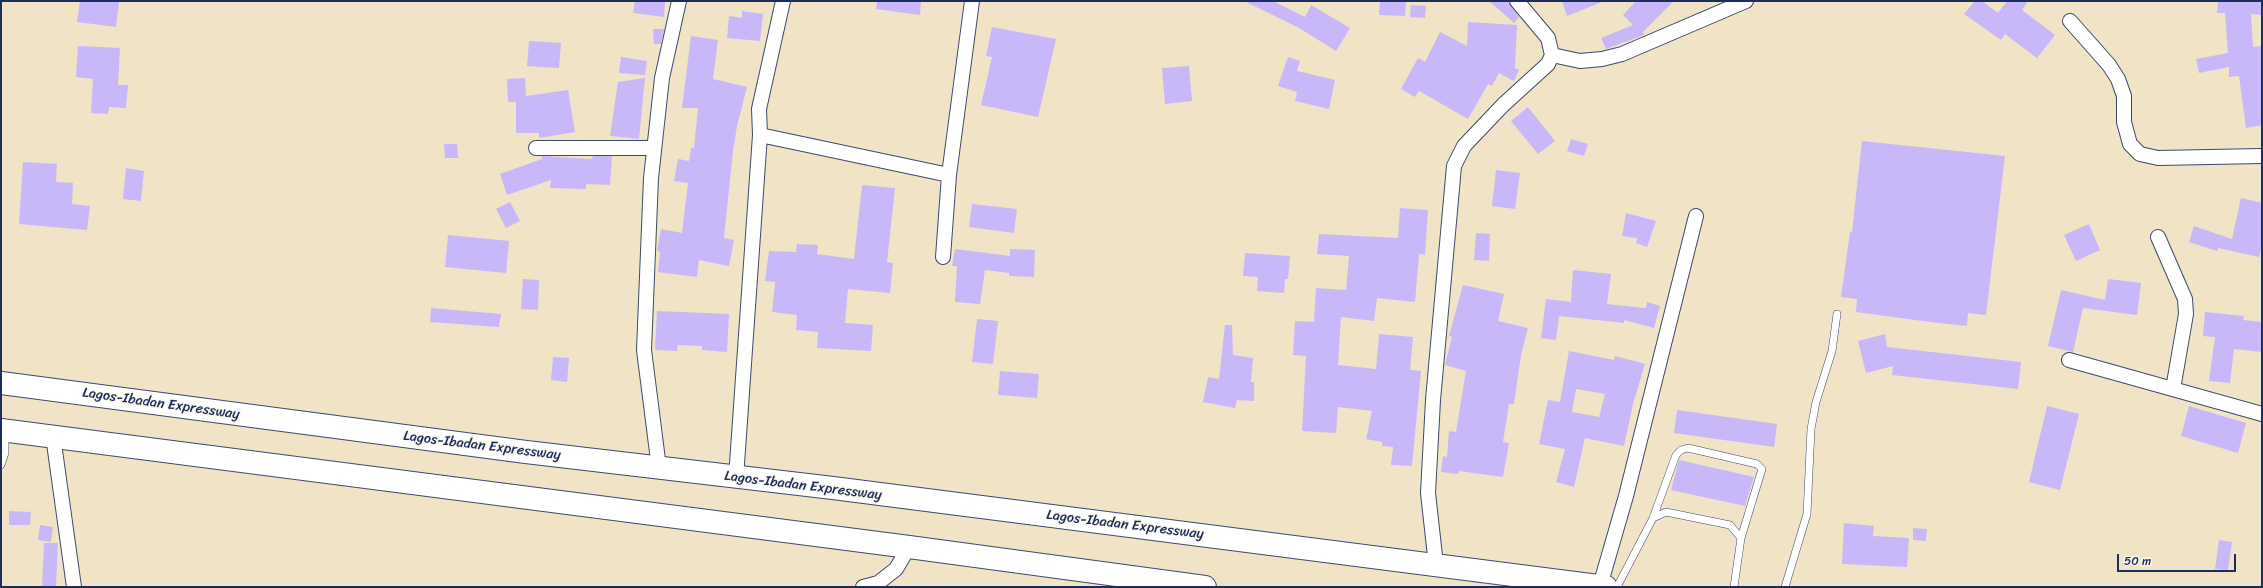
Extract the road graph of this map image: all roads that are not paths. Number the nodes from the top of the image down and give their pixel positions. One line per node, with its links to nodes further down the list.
1 (679, 1): 10 (street)
2 (783, 1): 8 (street)
3 (972, 1): 12 (street)
4 (1517, 1): 7 (street)
5 (1746, 1): 7 (street)
6 (2070, 21): 11 (street)
7 (1552, 55): 29 (street)
8 (760, 136): 12 (street); 25 (street)
9 (536, 148): 10 (street)
10 (654, 148): 24 (street)
11 (2262, 156)
12 (950, 175): 15 (street)
13 (1696, 216): 33 (street)
14 (2158, 237): 19 (street)
15 (943, 257)
16 (1837, 314): 35 (lane)
17 (2069, 360): 19 (street)
18 (1, 383): 24 (highway, Lagos-Ibadan Expressway)
19 (2173, 389): 20 (street)
20 (2262, 414)
21 (3, 430): 22 (highway); 23 (lane)
22 (53, 436): 28 (highway); 30 (street)
23 (1, 465)
24 (659, 468): 25 (highway, Lagos-Ibadan Expressway)
25 (736, 478): 29 (highway, Lagos-Ibadan Expressway)
26 (1653, 518): 27 (lane); 27 (lane); 33 (lane)
27 (1741, 538): 34 (lane)
28 (909, 546): 31 (street); 32 (highway)
29 (1436, 565): 33 (highway, Lagos-Ibadan Expressway)
30 (74, 587)
31 (863, 587)
32 (1205, 587)
33 (1608, 587)
34 (1734, 587)
35 (1785, 587)

